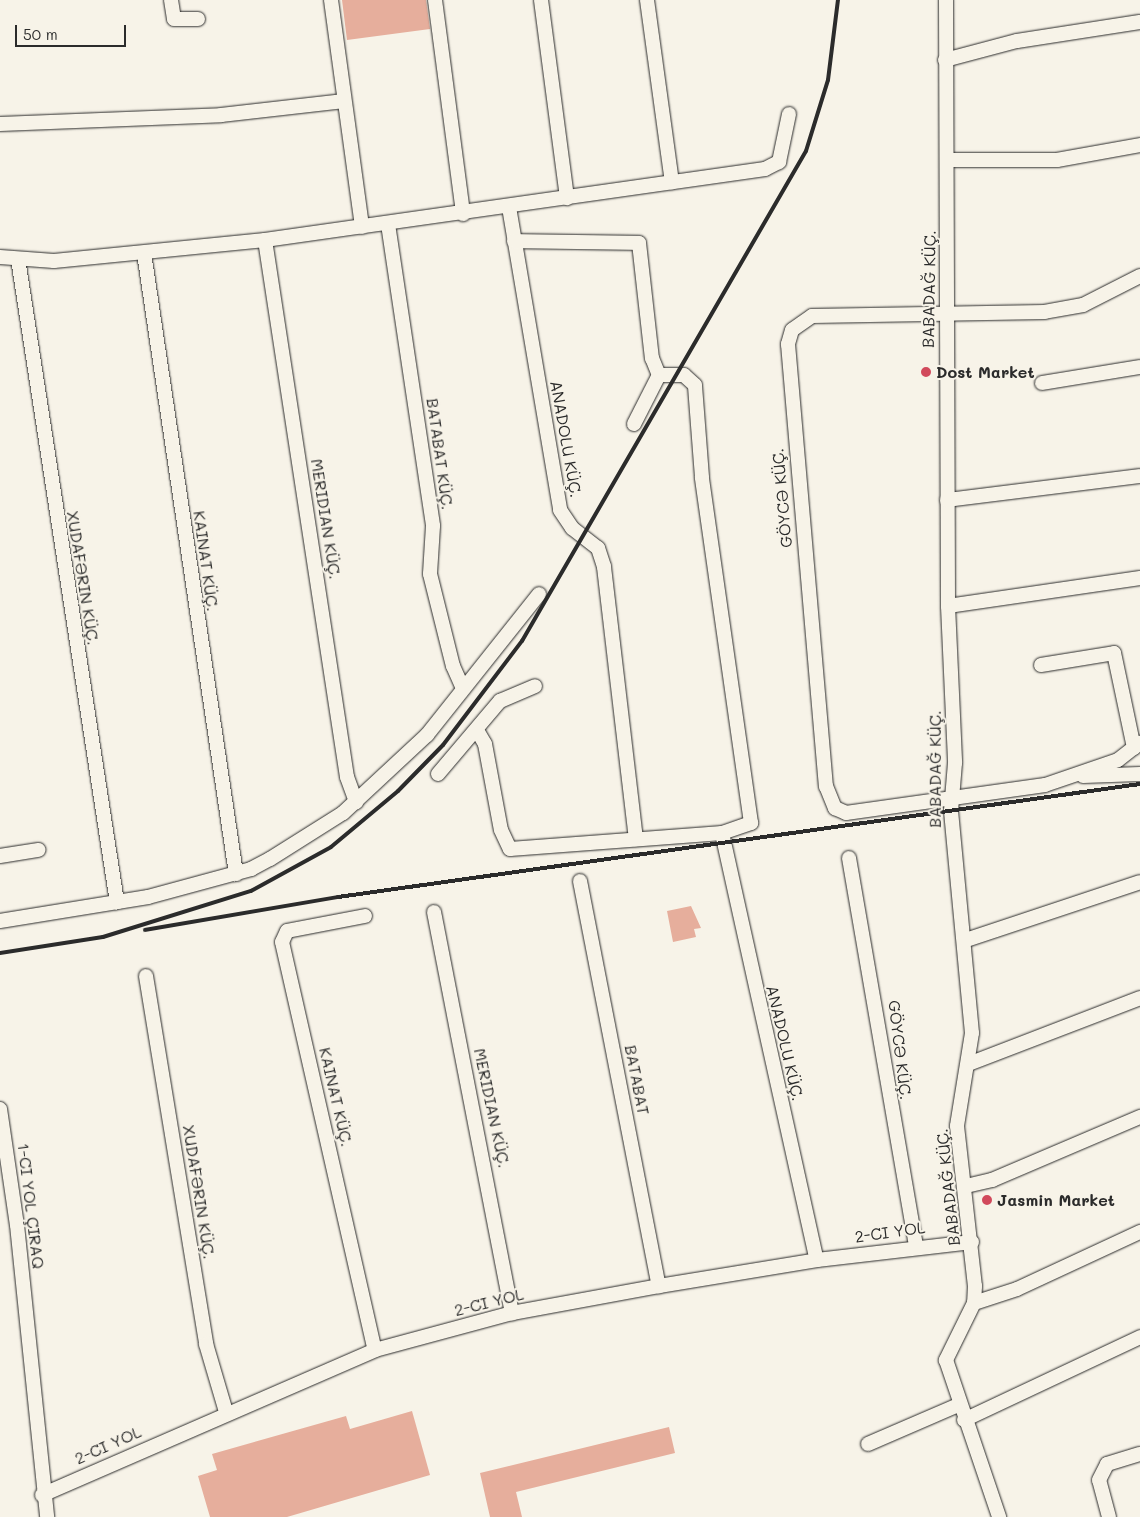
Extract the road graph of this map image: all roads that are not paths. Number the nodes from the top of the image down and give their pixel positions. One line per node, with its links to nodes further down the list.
1 (171, 0): 7 (street)
2 (331, 0): 10 (street)
3 (435, 0): 18 (street)
4 (541, 0): 16 (street)
5 (647, 0): 15 (street)
6 (946, 0): 9 (street, BABADAĞ KÜÇ.)
7 (198, 19)
8 (1140, 22): 9 (street)
9 (945, 60): 14 (street, BABADAĞ KÜÇ.)
10 (344, 101): 12 (street); 20 (street)
11 (789, 114): 15 (street)
12 (0, 124)
13 (1140, 145): 14 (street)
14 (948, 160): 27 (street, BABADAĞ KÜÇ.)
15 (672, 182): 16 (street)
16 (567, 198): 17 (street)
17 (509, 207): 18 (street); 22 (street, ANADOLU KÜÇ.)
18 (463, 214): 19 (street)
19 (388, 224): 20 (street); 38 (street, BATABAT KÜÇ.)
20 (362, 227): 21 (street)
21 (265, 240): 23 (street); 46 (street, MERIDIAN KÜÇ.)
22 (514, 241): 29 (street); 48 (street, ANADOLU KÜÇ.)
23 (144, 253): 25 (street); 52 (street, KAINAT KÜÇ.)
24 (0, 257): 25 (street)
25 (18, 259): 55 (street, XUDAFƏRIN KÜÇ.)
26 (1140, 276): 27 (street, GÖYCƏ KÜÇ.)
27 (946, 314): 33 (street, BABADAĞ KÜÇ.); 45 (street, GÖYCƏ KÜÇ.)
28 (1140, 367): 30 (street)
29 (659, 375): 31 (street); 47 (street)
30 (1042, 383)
31 (634, 424)
32 (1140, 476): 33 (street)
33 (947, 500): 36 (street, BABADAĞ KÜÇ.)
34 (1140, 578): 36 (street)
35 (540, 594): 38 (street)
36 (948, 606): 45 (street, BABADAĞ KÜÇ.)
37 (1041, 665): 41 (street)
38 (462, 686): 46 (street)
39 (535, 686): 40 (street)
40 (478, 732): 42 (street); 48 (street)
41 (1137, 745): 44 (street)
42 (438, 774)
43 (1140, 774): 44 (street)
44 (1070, 776): 45 (street)
45 (953, 800): 59 (street, BABADAĞ KÜÇ.)
46 (356, 802): 52 (street)
47 (722, 833): 48 (street); 69 (street, ANADOLU KÜÇ.)
48 (636, 839)
49 (38, 850): 50 (street)
50 (0, 856)
51 (849, 858): 68 (street, GÖYCƏ KÜÇ.)
52 (236, 874): 55 (street)
53 (580, 881): 70 (street, BATABAT)
54 (1140, 882): 59 (street)
55 (117, 902): 58 (street)
56 (434, 912): 72 (street, MERIDIAN KÜÇ.)
57 (364, 916): 74 (street, KAINAT KÜÇ.)
58 (0, 922)
59 (966, 940): 62 (street, BABADAĞ KÜÇ.)
60 (146, 976): 76 (street, XUDAFƏRIN KÜÇ.)
61 (1140, 998): 62 (street)
62 (971, 1063): 65 (street, BABADAĞ KÜÇ.)
63 (0, 1109): 80 (street)
64 (1140, 1117): 65 (street)
65 (966, 1186): 67 (street, BABADAĞ KÜÇ.)
66 (1140, 1232): 71 (street)
67 (972, 1242): 68 (street, 2-CI YOL); 71 (street, BABADAĞ KÜÇ.)
68 (916, 1246): 69 (street, 2-CI YOL)
69 (817, 1260): 70 (street, 2-CI YOL)
70 (659, 1286): 72 (street, 2-CI YOL)
71 (974, 1303): 75 (street, BABADAĞ KÜÇ.)
72 (512, 1313): 74 (street, 2-CI YOL)
73 (1140, 1337): 77 (street)
74 (375, 1350): 76 (street, 2-CI YOL)
75 (958, 1405): 77 (street, BABADAĞ KÜÇ.); 78 (street)
76 (226, 1412): 80 (street, 2-CI YOL)
77 (964, 1420): 82 (street, BABADAĞ KÜÇ.)
78 (868, 1444)
79 (1140, 1454): 83 (street)
80 (42, 1495): 81 (street)
81 (47, 1517)
82 (999, 1517)
83 (1109, 1517)

